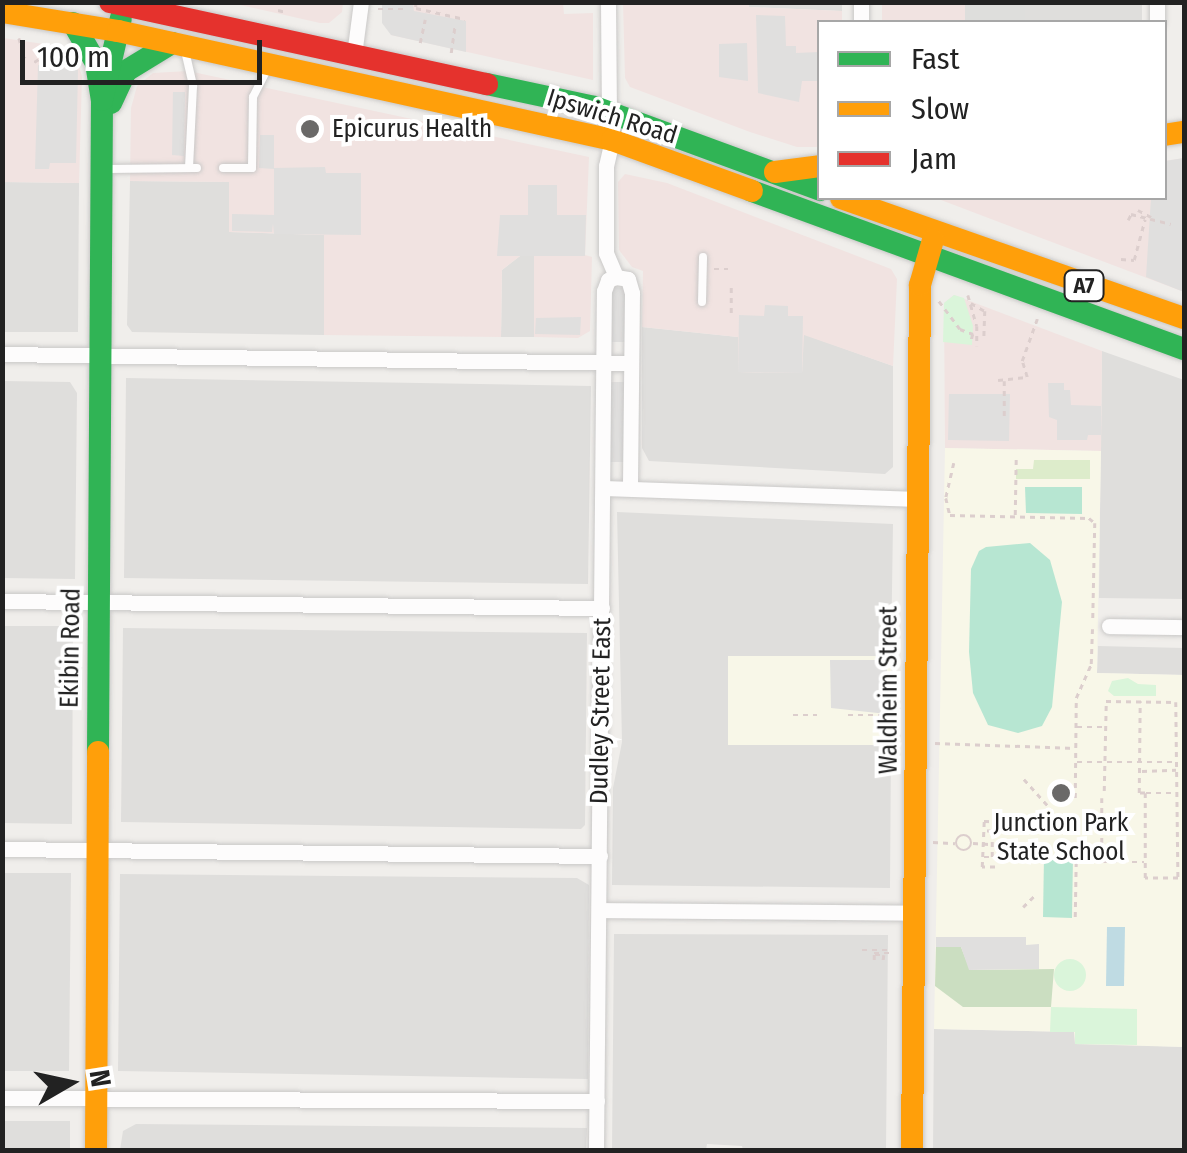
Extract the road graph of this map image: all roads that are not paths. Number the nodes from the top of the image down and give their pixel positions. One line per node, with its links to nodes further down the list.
1 (360, 2): 8 (street)
2 (608, 2): 11 (street)
3 (117, 4): 6 (main road, Ekibin Road); 8 (main road, Ipswich Road)
4 (2, 12): 5 (main road, Ipswich Road / A7)
5 (73, 23): 6 (main road, Ipswich Road / A7); 10 (main road)
6 (118, 30): 7 (main road, Ipswich Road / A7); 10 (main road, Ekibin Road)
7 (178, 44): 9 (main road, Ipswich Road / A7); 13 (main road, Ekibin Road); 13 (lane)
8 (354, 56): 11 (main road, Ipswich Road)
9 (271, 63): 12 (main road, Ipswich Road / A7); 15 (lane)
10 (102, 100): 13 (main road, Ekibin Road)
11 (608, 111): 16 (main road, Ipswich Road)
12 (612, 140): 19 (main road, Ipswich Road / A7); 23 (street, Dudley Street East)
13 (105, 158): 28 (main road, Ekibin Road)
14 (817, 166): 16 (main road)
15 (223, 168)
16 (775, 172): 17 (main road, Ipswich Road)
17 (817, 189)
18 (855, 200): 19 (main road); 20 (main road, A7)
19 (835, 225): 22 (main road, Ipswich Road / A7)
20 (936, 232): 22 (main road, Waldheim Street); 25 (main road, A7)
21 (703, 257): 24 (lane)
22 (927, 258): 26 (main road, Ipswich Road / A7); 33 (main road, Waldheim Street)
23 (616, 276): 29 (street, Dudley Street East); 30 (street, Dudley Street East)
24 (702, 302)
25 (1184, 318)
26 (1184, 349)
27 (2, 354): 28 (street)
28 (102, 356): 29 (street); 35 (main road, Ekibin Road)
29 (604, 362): 30 (street); 31 (street, Dudley Street East)
30 (631, 363): 32 (street, Dudley Street East)
31 (604, 488): 32 (street); 36 (street, Dudley Street East)
32 (630, 488): 33 (street)
33 (927, 499): 43 (main road, Waldheim Street)
34 (2, 601): 35 (street)
35 (99, 601): 36 (street); 40 (main road, Ekibin Road)
36 (602, 608): 41 (street, Dudley Street East)
37 (1109, 626): 38 (street)
38 (1184, 626)
39 (2, 849): 40 (street)
40 (96, 849): 41 (street); 45 (main road, Ekibin Road)
41 (600, 856): 42 (street, Dudley Street East)
42 (599, 910): 43 (street); 46 (street, Dudley Street East)
43 (914, 912): 49 (main road, Waldheim Street)
44 (2, 1098): 45 (street)
45 (96, 1099): 46 (street); 47 (main road, Ekibin Road)
46 (597, 1102): 48 (street, Dudley Street East)
47 (96, 1150)
48 (596, 1150)
49 (912, 1150)

